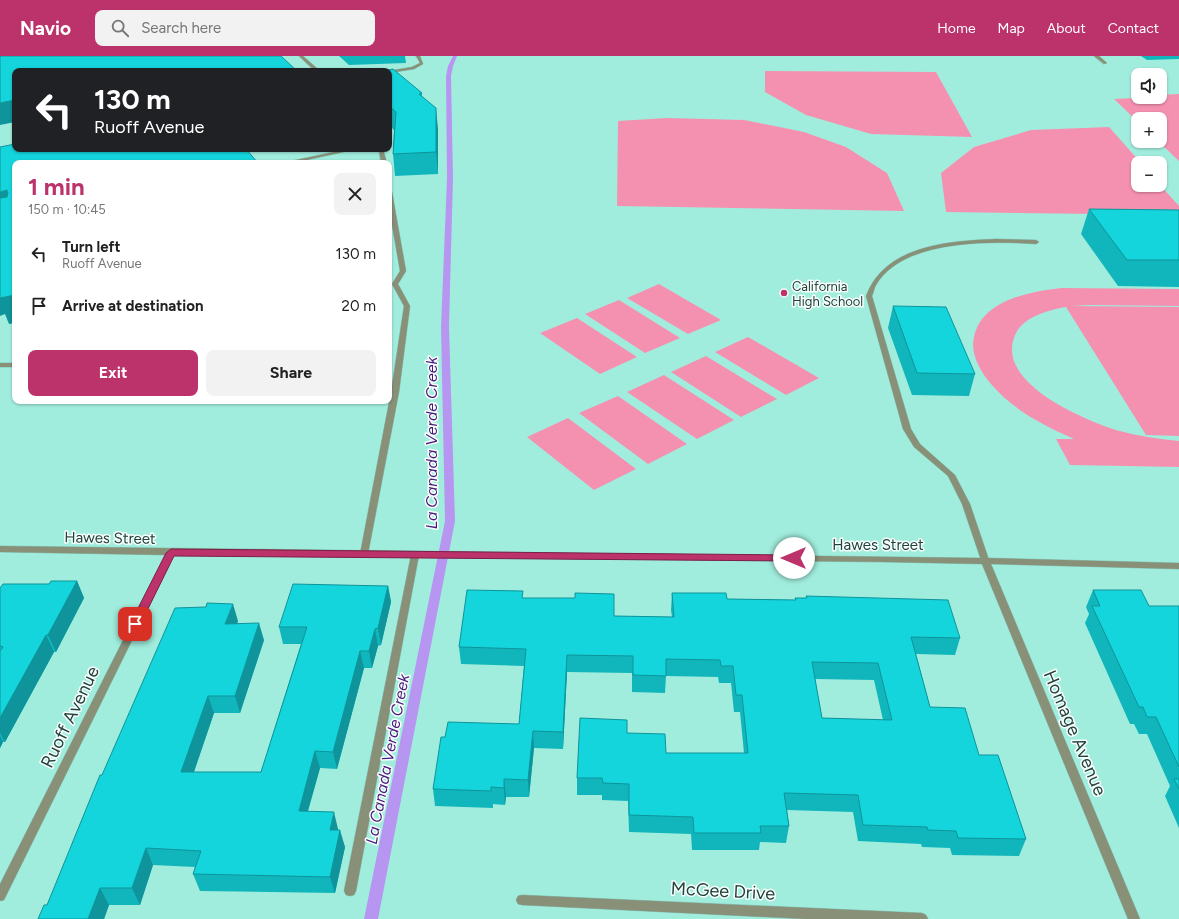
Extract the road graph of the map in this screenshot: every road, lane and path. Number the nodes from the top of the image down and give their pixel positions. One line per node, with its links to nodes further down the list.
1 (301, 56): 5 (street)
2 (418, 56): 6 (street)
3 (1096, 56): 4 (street)
4 (1105, 63)
5 (315, 68)
6 (392, 71)
7 (340, 152): 8 (street)
8 (300, 160)
9 (392, 209): 13 (street)
10 (1036, 242): 19 (street, Homage Avenue)
11 (0, 365): 12 (street)
12 (12, 365)
13 (392, 389)
14 (389, 404): 17 (street)
15 (0, 549): 16 (street, Hawes Street)
16 (171, 553): 17 (street, Hawes Street); 22 (street, Ruoff Avenue)
17 (364, 554): 18 (street, Hawes Street)
18 (420, 555): 19 (street, Hawes Street); 21 (street)
19 (985, 560): 20 (street, Hawes Street); 25 (street, Homage Avenue)
20 (1179, 566)
21 (350, 890)
22 (0, 896)
23 (522, 900): 24 (street, McGee Drive)
24 (922, 919)
25 (1134, 919)

